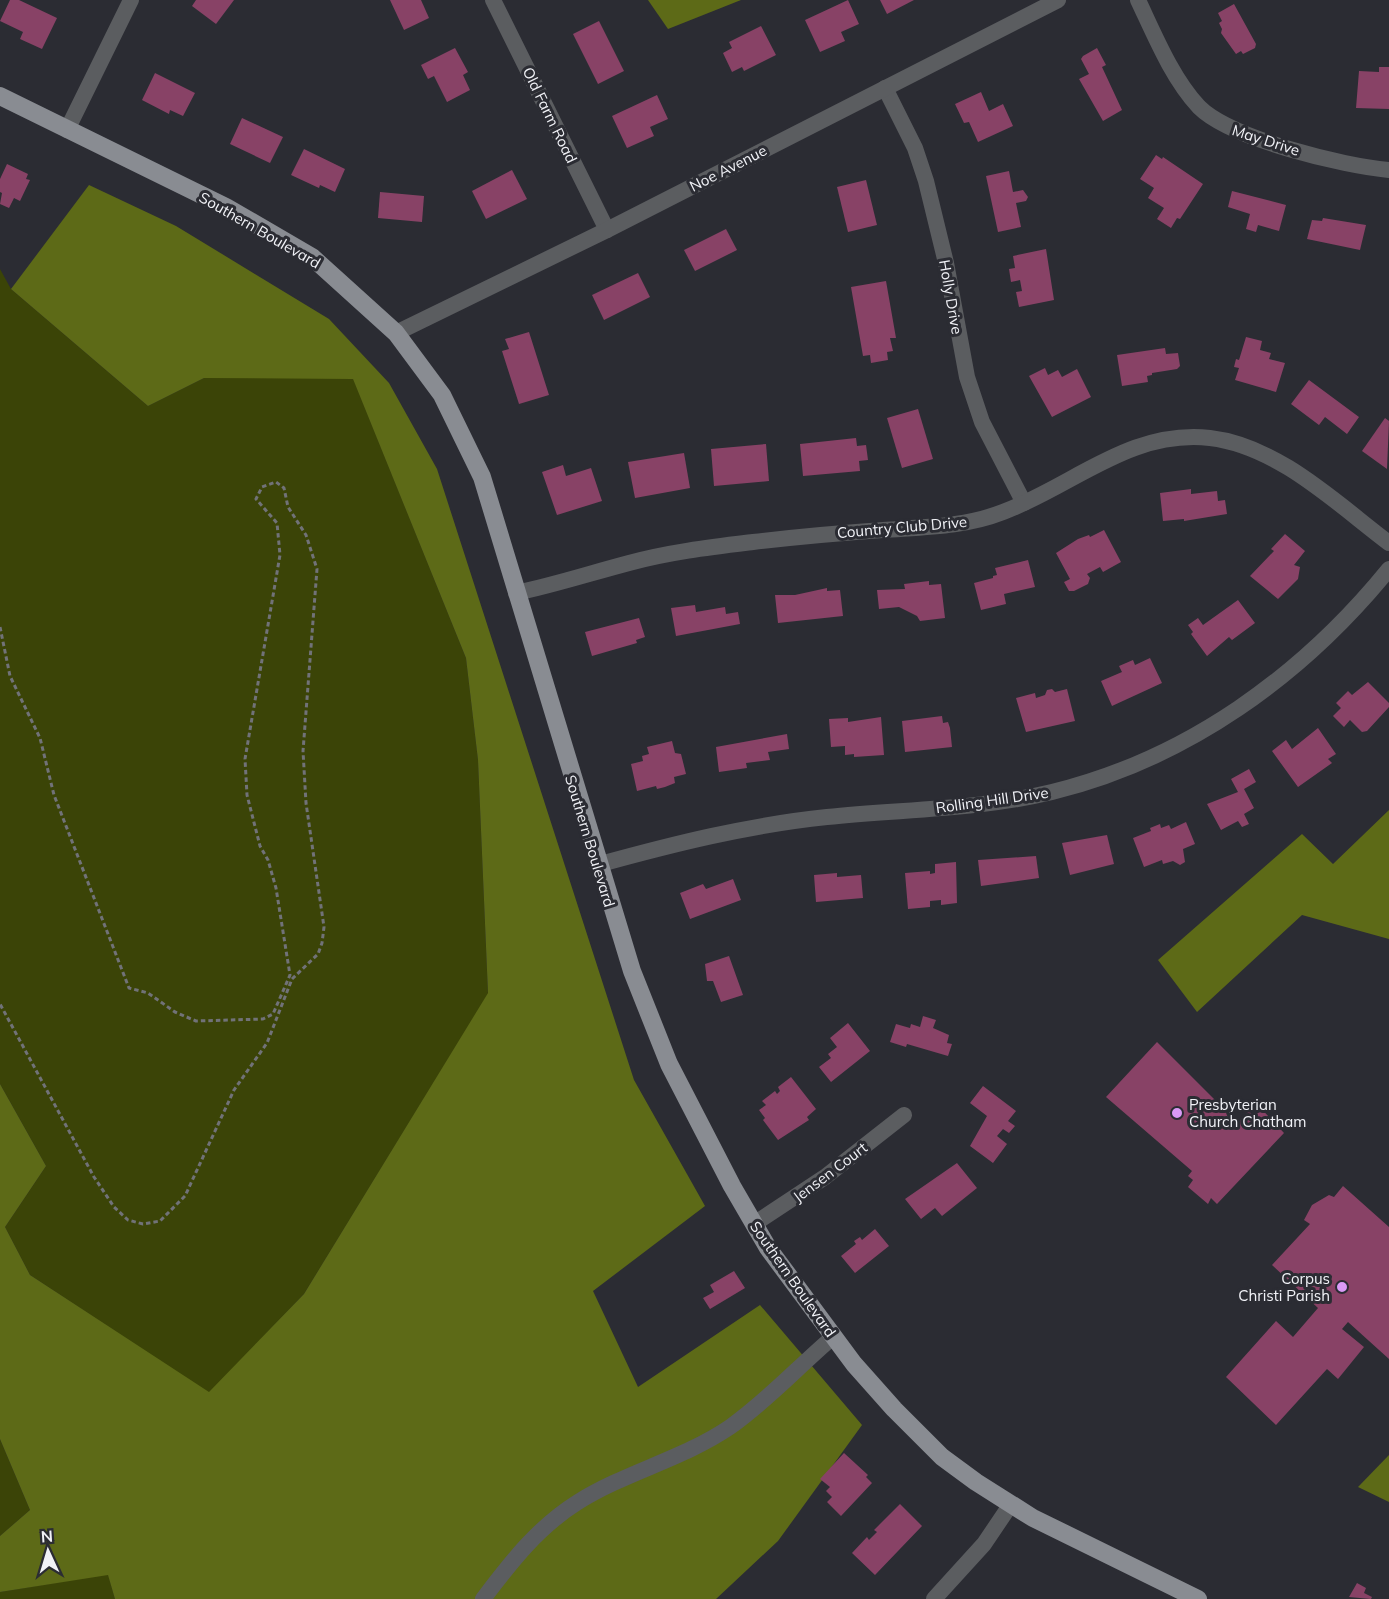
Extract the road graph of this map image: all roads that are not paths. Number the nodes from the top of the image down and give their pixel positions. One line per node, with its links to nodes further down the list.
1 (131, 0): 7 (street)
2 (493, 0): 9 (street, Old Farm Road)
3 (1058, 0): 5 (street, Noe Avenue)
4 (1138, 0): 8 (street, May Drive)
5 (885, 88): 9 (street, Noe Avenue); 11 (street, Holly Drive)
6 (0, 96): 7 (main road, Southern Boulevard)
7 (67, 130): 10 (main road, Southern Boulevard)
8 (1389, 170)
9 (607, 230): 10 (street, Noe Avenue)
10 (396, 333): 14 (main road, Southern Boulevard)
11 (1024, 503): 12 (street, Country Club Drive); 14 (street, Country Club Drive)
12 (1389, 543)
13 (1389, 569): 15 (street, Rolling Hill Drive)
14 (516, 593): 15 (main road, Southern Boulevard)
15 (597, 865): 17 (main road, Southern Boulevard)
16 (904, 1115): 17 (street, Jensen Court)
17 (754, 1224): 18 (main road, Southern Boulevard)
18 (833, 1337): 19 (main road, Southern Boulevard); 20 (street)
19 (1011, 1504): 21 (street); 22 (main road, Southern Boulevard)
20 (483, 1599)
21 (934, 1599)
22 (1198, 1599)

